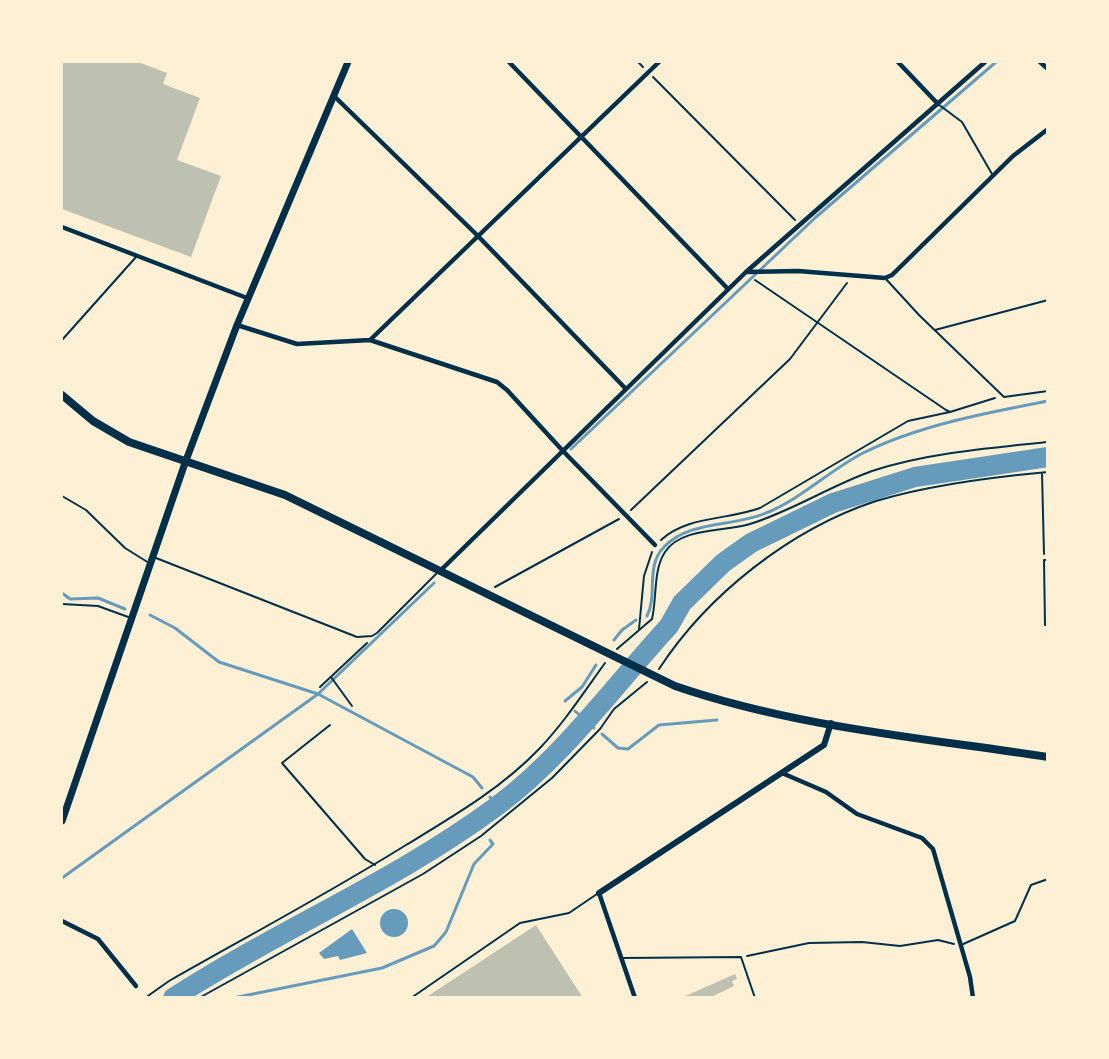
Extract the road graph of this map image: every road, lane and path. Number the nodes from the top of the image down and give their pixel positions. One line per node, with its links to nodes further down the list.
1 (348, 62): 10 (main road)
2 (509, 62): 13 (street)
3 (638, 62): 9 (path)
4 (659, 62): 9 (street)
5 (898, 62): 11 (street)
6 (985, 62): 11 (street)
7 (1040, 62): 8 (street)
8 (1047, 69)
9 (648, 72): 13 (street); 15 (path)
10 (334, 96): 17 (street); 23 (main road)
11 (938, 104): 14 (lane); 15 (street)
12 (1047, 129): 14 (street)
13 (583, 136): 17 (street); 22 (street)
14 (993, 176): 21 (street)
15 (799, 224): 19 (street)
16 (62, 227): 18 (street)
17 (477, 236): 28 (street); 30 (street)
18 (137, 255): 23 (street); 29 (lane)
19 (746, 272): 20 (street); 22 (street); 25 (path)
20 (851, 274): 21 (street); 25 (path)
21 (885, 278): 27 (lane)
22 (728, 289): 30 (street)
23 (247, 298): 26 (main road)
24 (1047, 300): 27 (lane)
25 (818, 323): 34 (path); 41 (path)
26 (237, 325): 28 (street); 37 (main road)
27 (934, 330): 33 (lane)
28 (370, 339): 36 (street)
29 (62, 340)
30 (626, 389): 36 (street)
31 (1047, 391): 33 (lane)
32 (62, 395): 37 (main road)
33 (1004, 397): 34 (path)
34 (950, 412): 42 (path)
35 (1047, 442): 50 (path)
36 (563, 451): 41 (street); 45 (street)
37 (185, 463): 44 (main road); 45 (main road)
38 (1047, 472): 39 (path)
39 (1042, 473): 43 (path); 53 (path)
40 (62, 496): 44 (lane)
41 (626, 515): 42 (street); 46 (path)
42 (656, 545): 50 (path)
43 (1046, 560): 49 (lane)
44 (153, 561): 48 (main road); 51 (lane)
45 (441, 570): 46 (main road); 51 (lane)
46 (485, 593): 52 (main road)
47 (62, 604): 48 (lane)
48 (132, 618): 61 (main road)
49 (1047, 625)
50 (638, 630): 52 (path)
51 (372, 636): 54 (path)
52 (613, 656): 53 (main road); 64 (path)
53 (651, 674): 57 (main road); 73 (path)
54 (331, 677): 55 (path); 56 (path)
55 (320, 687)
56 (352, 706)
57 (831, 723): 59 (main road); 60 (street)
58 (330, 725): 64 (path)
59 (1047, 757)
60 (782, 773): 66 (street); 68 (street)
61 (70, 796): 62 (street); 63 (main road)
62 (62, 799)
63 (62, 821)
64 (375, 866): 72 (path)
65 (1047, 879): 68 (lane)
66 (599, 893): 70 (street); 74 (lane)
67 (62, 921): 71 (street)
68 (959, 946): 69 (path); 77 (street)
69 (741, 957): 70 (lane); 76 (lane)
70 (621, 958): 75 (street)
71 (136, 986)
72 (145, 998)
73 (199, 998)
74 (411, 998)
75 (635, 998)
76 (755, 998)
77 (973, 998)

